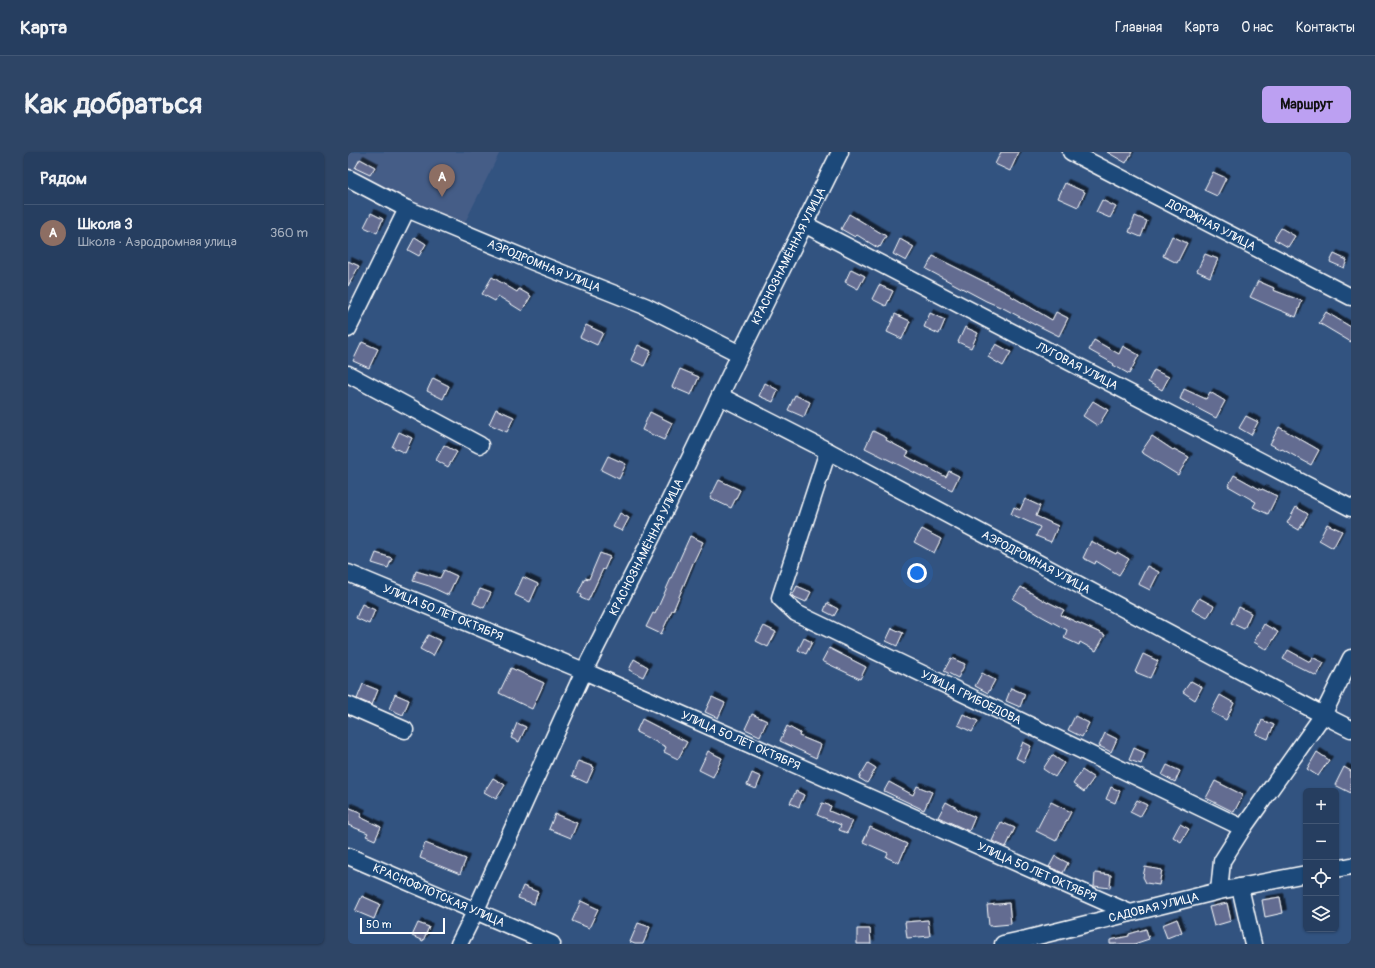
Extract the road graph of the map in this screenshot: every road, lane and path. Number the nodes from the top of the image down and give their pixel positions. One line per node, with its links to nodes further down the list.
1 (840, 152): 5 (street, КРАСНОЗНАМЁННАЯ УЛИЦА)
2 (1070, 152): 6 (street, ДОРОЖНАЯ УЛИЦА)
3 (348, 178): 4 (street, АЭРОДРОМНАЯ УЛИЦА)
4 (407, 209): 7 (street); 8 (street, АЭРОДРОМНАЯ УЛИЦА)
5 (804, 224): 8 (street, КРАСНОЗНАМЁННАЯ УЛИЦА); 13 (street, ЛУГОВАЯ УЛИЦА)
6 (1351, 297)
7 (348, 329)
8 (740, 354): 10 (street, КРАСНОЗНАМЁННАЯ УЛИЦА)
9 (348, 374): 11 (street)
10 (720, 396): 12 (street, АЭРОДРОМНАЯ УЛИЦА); 16 (street, КРАСНОЗНАМЁННАЯ УЛИЦА)
11 (480, 445)
12 (828, 451): 18 (street, АЭРОДРОМНАЯ УЛИЦА); 21 (street, УЛИЦА ГРИБОЕДОВА)
13 (1351, 508)
14 (348, 573): 16 (street, УЛИЦА 50 ЛЕТ ОКТЯБРЯ)
15 (1351, 658): 18 (street)
16 (584, 671): 28 (street, КРАСНОЗНАМЁННАЯ УЛИЦА); 29 (street, УЛИЦА 50 ЛЕТ ОКТЯБРЯ)
17 (348, 705): 20 (street)
18 (1323, 716): 19 (street, АЭРОДРОМНАЯ УЛИЦА); 21 (street)
19 (1351, 729)
20 (405, 730)
21 (1243, 828): 27 (street)
22 (348, 856): 28 (street, КРАСНОФЛОТСКАЯ УЛИЦА)
23 (1351, 866): 24 (street)
24 (1339, 868)
25 (1303, 875): 26 (street, САДОВАЯ УЛИЦА)
26 (1240, 887): 27 (street, САДОВАЯ УЛИЦА); 33 (street)
27 (1219, 891): 29 (street, САДОВАЯ УЛИЦА)
28 (475, 912): 30 (street, КРАСНОЗНАМЁННАЯ УЛИЦА); 31 (street, КРАСНОФЛОТСКАЯ УЛИЦА)
29 (1130, 913): 32 (street, САДОВАЯ УЛИЦА)
30 (459, 944)
31 (552, 944)
32 (1003, 944)
33 (1253, 944)

